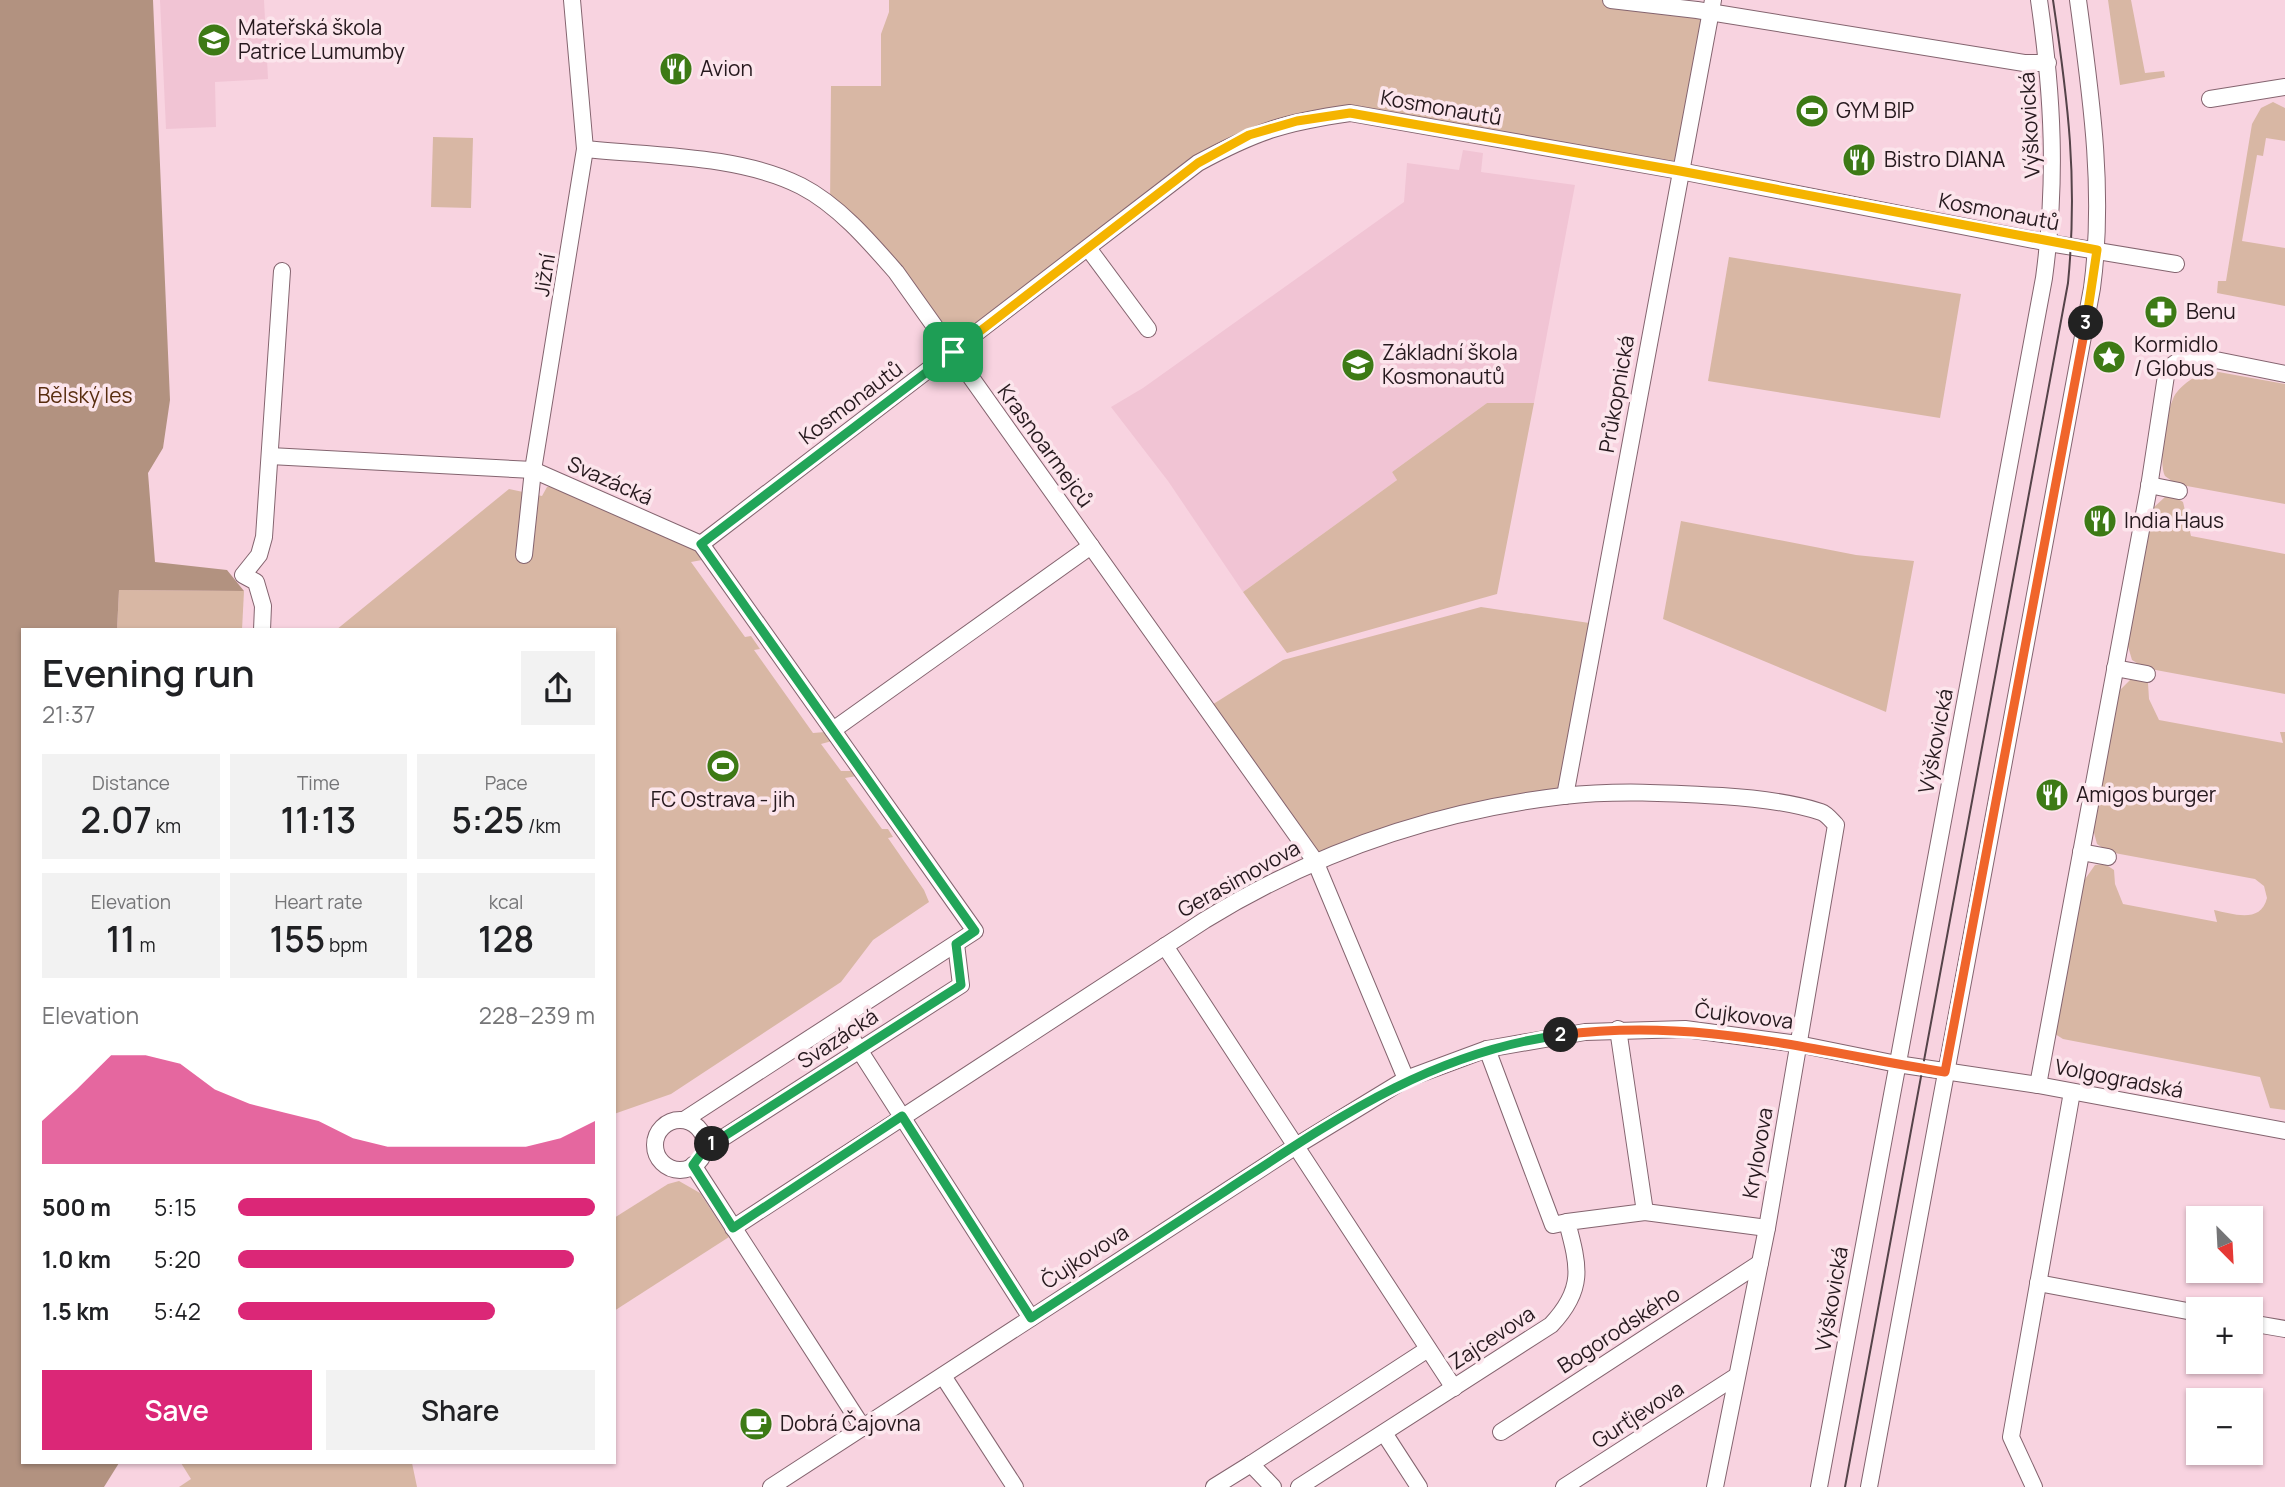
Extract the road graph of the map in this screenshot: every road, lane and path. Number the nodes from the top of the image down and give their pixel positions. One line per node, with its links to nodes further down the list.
1 (572, 0): 9 (street, Jižní)
2 (1612, 0): 5 (street)
3 (2039, 0): 6 (street, Výškovická)
4 (2078, 0): 13 (street)
5 (1712, 6): 6 (street); 10 (street, Průkopnická)
6 (2048, 63): 11 (street, Výškovická)
7 (2285, 87): 8 (street)
8 (2210, 99)
9 (585, 149): 17 (street, Krasnoarmejců); 20 (street, Jižní)
10 (1680, 171): 11 (street, Kosmonautů); 12 (street, Kosmonautů); 30 (street, Průkopnická)
11 (2049, 243): 13 (street, Kosmonautů); 42 (street, Výškovická)
12 (1088, 248): 16 (street); 17 (street, Kosmonautů)
13 (2097, 250): 14 (street, Kosmonautů); 43 (street)
14 (2176, 264)
15 (282, 271): 19 (street)
16 (1148, 329)
17 (953, 352): 23 (street, Kosmonautů); 24 (street, Krasnoarmejců)
18 (2285, 374): 21 (street)
19 (270, 456): 20 (street, Svazácká); 26 (street)
20 (533, 470): 23 (street, Svazácká); 25 (street, Jižní)
21 (2149, 485): 22 (street); 27 (street)
22 (2179, 491)
23 (701, 544): 29 (street, Svazácká)
24 (1091, 546): 29 (street); 34 (street, Krasnoarmejců)
25 (524, 555)
26 (262, 628)
27 (2115, 668): 28 (street); 32 (street)
28 (2147, 674)
29 (834, 730): 35 (street, Svazácká)
30 (1564, 796): 31 (street, Gerasimovova); 34 (street, Gerasimovova)
31 (1836, 825): 39 (street, Krylovova)
32 (2081, 852): 33 (street); 45 (street)
33 (2108, 857)
34 (1315, 861): 36 (street, Gerasimovova); 44 (street, Krasnoarmejců)
35 (956, 944): 37 (street, Svazácká); 41 (street, Svazácká)
36 (1165, 946): 47 (street, Gerasimovova); 50 (street)
37 (840, 1020): 41 (street); 48 (street, Svazácká)
38 (1618, 1029): 39 (street, Čujkovova); 40 (street, Čujkovova); 53 (street)
39 (1798, 1044): 42 (street, Čujkovova); 56 (street, Krylovova)
40 (1487, 1049): 44 (street, Čujkovova); 54 (street)
41 (860, 1050): 47 (street); 51 (street, Svazácká)
42 (1897, 1064): 43 (street, Čujkovova); 79 (street, Výškovická)
43 (1945, 1072): 45 (street, Volgogradská); 80 (street)
44 (1406, 1079): 50 (street, Čujkovova)
45 (2038, 1085): 46 (street, Volgogradská)
46 (2072, 1092): 49 (street, Volgogradská); 58 (street)
47 (902, 1116): 55 (street, Gerasimovova); 60 (street)
48 (684, 1120): 51 (street); 52 (street)
49 (2285, 1131)
50 (1296, 1146): 60 (street, Čujkovova); 63 (street)
51 (704, 1150): 52 (street)
52 (693, 1165): 55 (street)
53 (1645, 1212): 54 (street); 56 (street)
54 (1560, 1223): 66 (street, Zajcevova)
55 (733, 1228): 67 (street)
56 (1767, 1228): 57 (street, Krylovova)
57 (1760, 1263): 65 (street, Krylovova); 68 (street, Bogorodského)
58 (2038, 1283): 59 (street); 81 (street)
59 (2186, 1311)
60 (1031, 1318): 64 (street, Čujkovova)
61 (2263, 1325): 62 (street)
62 (2285, 1329)
63 (1428, 1349): 66 (street); 70 (street, Zajcevova)
64 (943, 1376): 67 (street, Čujkovova); 72 (street)
65 (1735, 1377): 77 (street, Gurťjevova); 78 (street, Krylovova)
66 (1454, 1388): 69 (street, Zajcevova)
67 (863, 1428): 71 (street, Čujkovova)
68 (1501, 1432)
69 (1384, 1433): 75 (street, Zajcevova); 76 (street)
70 (1251, 1464): 73 (street, Zajcevova); 74 (street)
71 (771, 1487)
72 (1015, 1487)
73 (1214, 1487)
74 (1273, 1487)
75 (1299, 1487)
76 (1419, 1487)
77 (1564, 1487)
78 (1715, 1487)
79 (1819, 1487)
80 (1869, 1487)
81 (2035, 1487)

